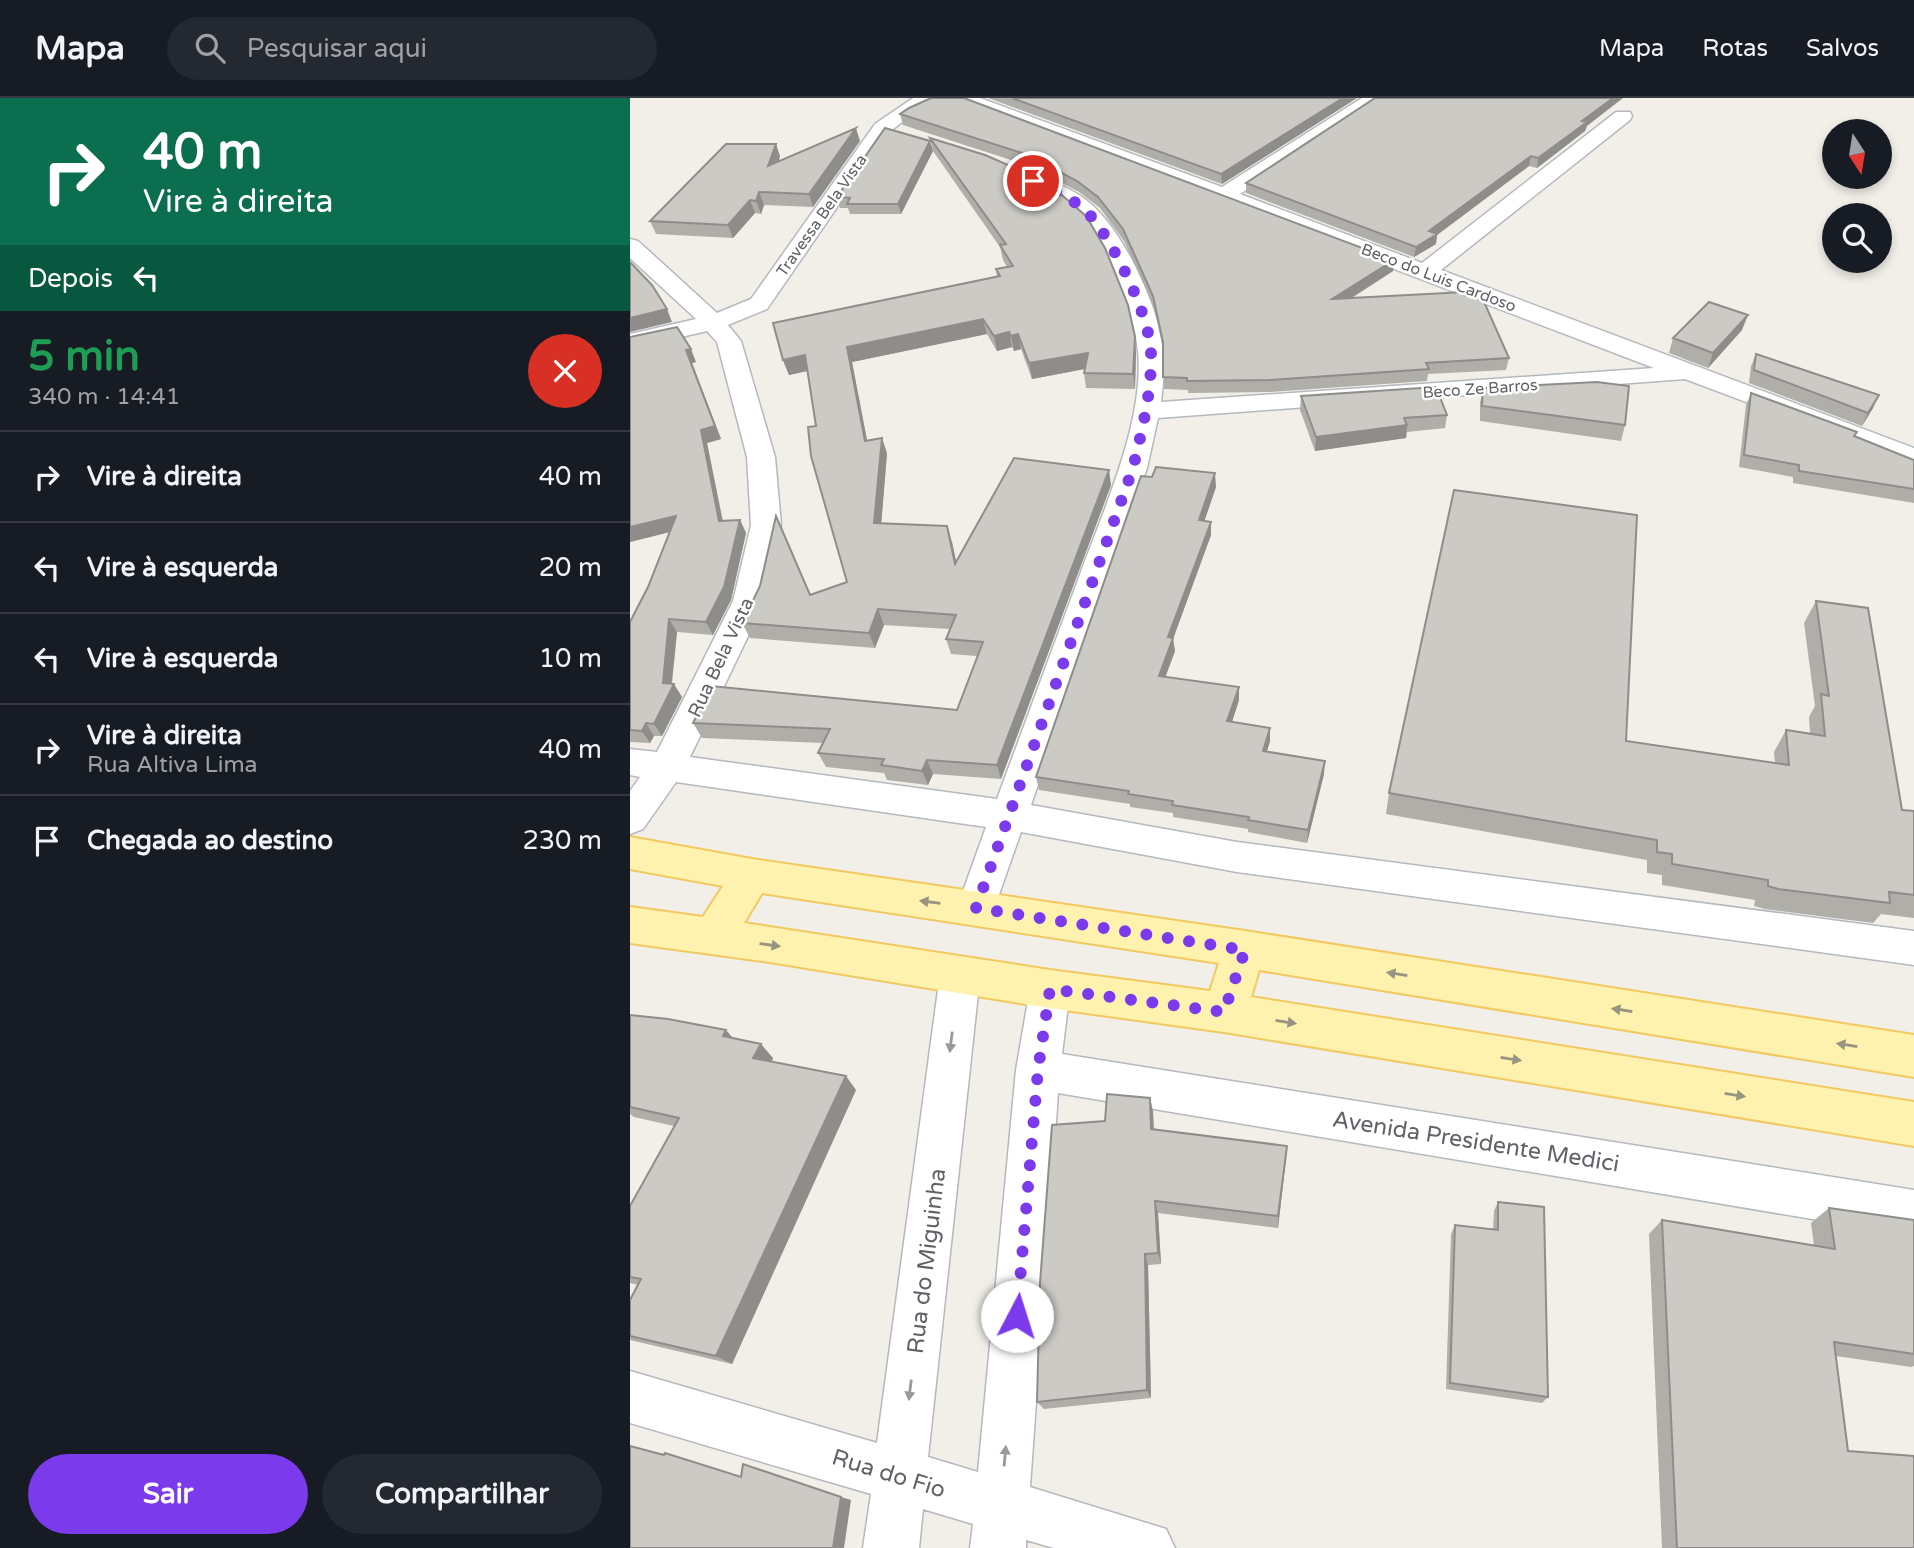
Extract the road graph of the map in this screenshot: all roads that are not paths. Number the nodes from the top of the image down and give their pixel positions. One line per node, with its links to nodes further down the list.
1 (925, 98): 6 (street, Travessa Bela Vista)
2 (963, 98): 9 (street, Beco do Luis Cardoso)
3 (1336, 102): 4 (street)
4 (1367, 103): 9 (street)
5 (1623, 117): 11 (street)
6 (882, 128): 7 (street); 12 (street, Travessa Bela Vista)
7 (917, 139)
8 (989, 163): 15 (street)
9 (1225, 194): 11 (street, Beco do Luis Cardoso)
10 (630, 246): 12 (street, Rua Bela Vista)
11 (1424, 272): 14 (street, Beco do Luis Cardoso)
12 (713, 322): 13 (street); 18 (street, Rua Bela Vista)
13 (630, 342)
14 (1688, 373): 15 (street, Beco Ze Barros); 16 (street, Beco do Luis Cardoso)
15 (1147, 411): 19 (street)
16 (1914, 457)
17 (630, 762): 18 (street)
18 (667, 767): 19 (street); 20 (street, Rua Bela Vista)
19 (1011, 816): 23 (street); 26 (street)
20 (630, 819)
21 (630, 853): 22 (main road)
22 (752, 875): 23 (main road, one-way to 22); 25 (main road)
23 (976, 908): 27 (main road)
24 (630, 925): 25 (main road)
25 (713, 937): 28 (main road, one-way to 28)
26 (1914, 948)
27 (1245, 950): 30 (main road); 31 (main road, one-way to 27)
28 (960, 975): 29 (main road); 36 (street, Rua do Miguinha, one-way to 36)
29 (1050, 989): 30 (main road); 32 (street)
30 (1224, 1012): 33 (main road, one-way to 33)
31 (1914, 1056)
32 (1038, 1070): 34 (street, Avenida Presidente Medici); 37 (street, one-way to 32)
33 (1914, 1124)
34 (1914, 1213)
35 (630, 1397): 36 (street, Rua do Fio)
36 (900, 1476): 37 (street, Rua do Fio); 38 (street, Rua do Miguinha)
37 (999, 1527): 39 (street, Rua do Fio)
38 (891, 1548)
39 (1147, 1548)

